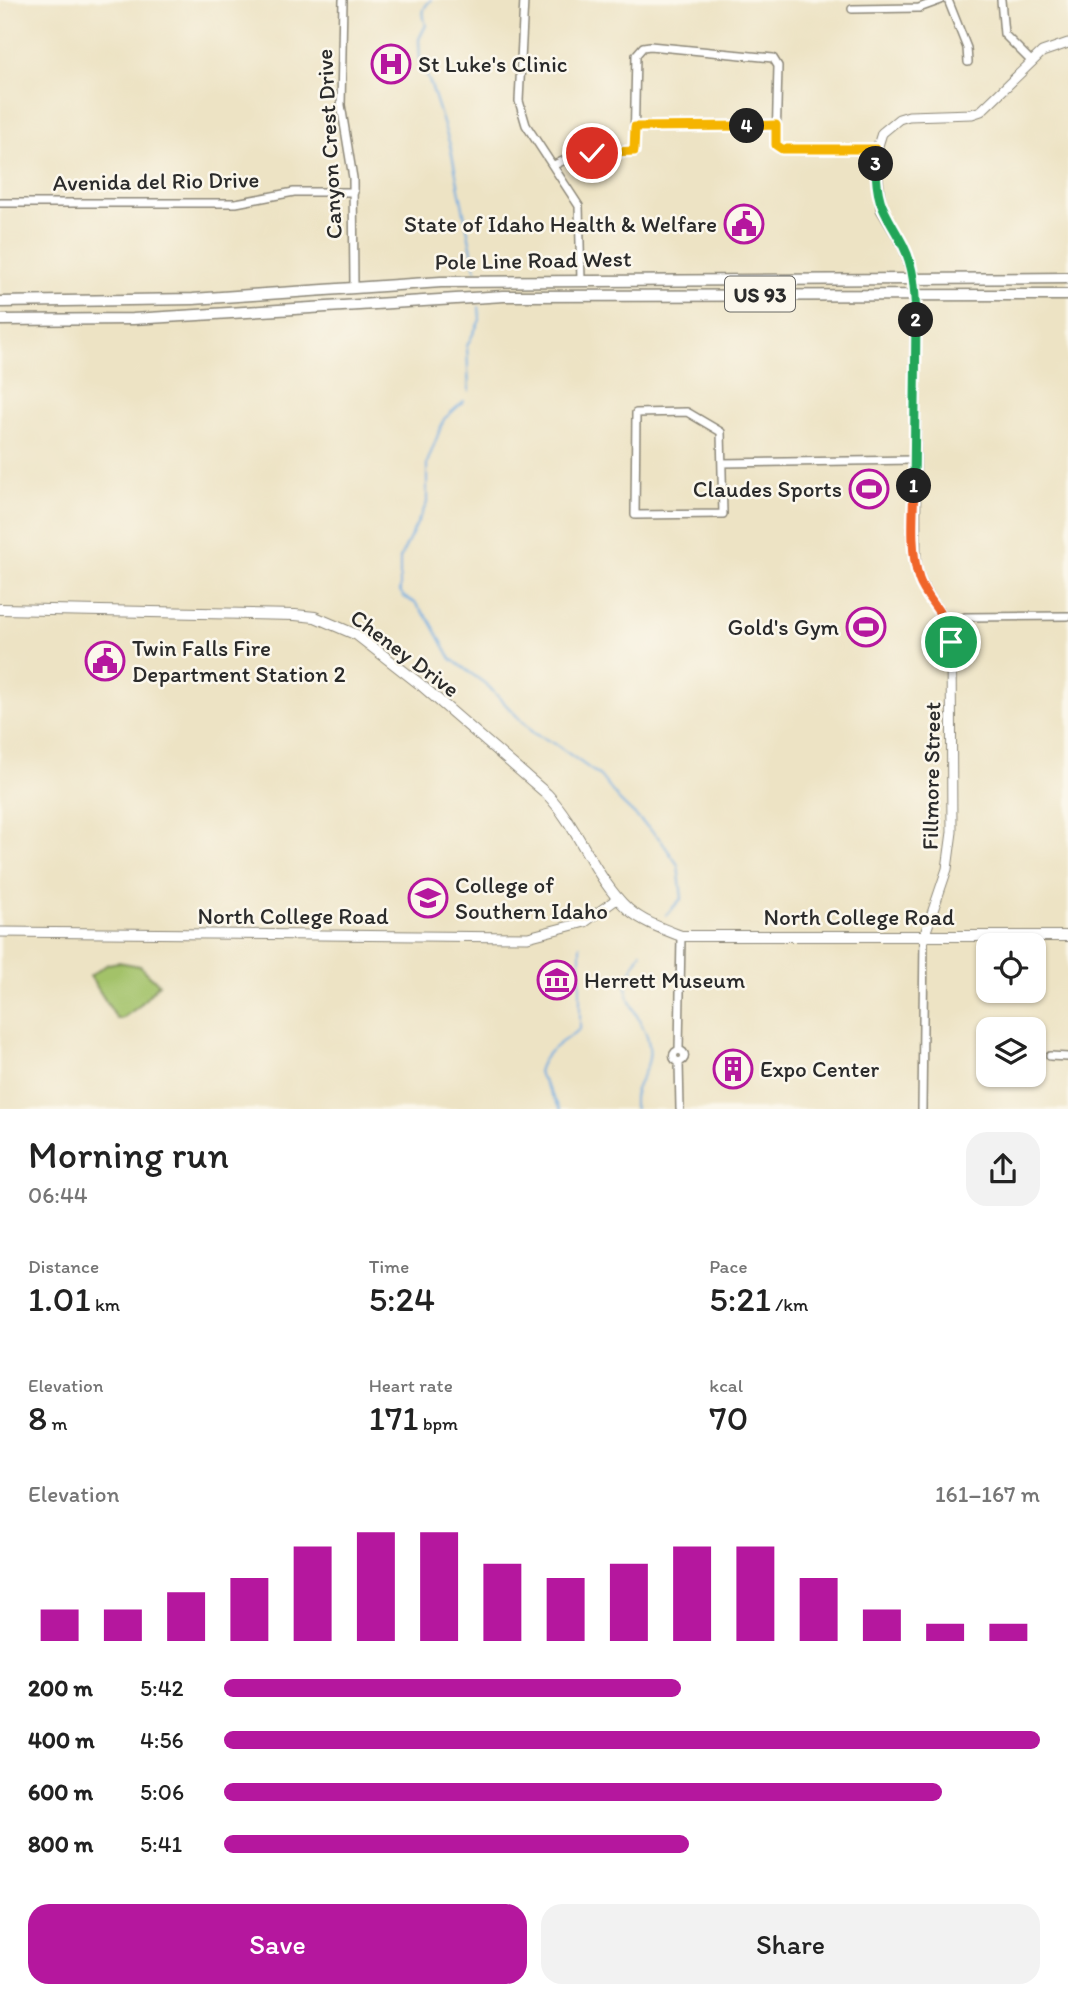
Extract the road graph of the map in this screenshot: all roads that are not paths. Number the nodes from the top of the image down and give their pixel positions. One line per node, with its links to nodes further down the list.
1 (343, 0): 14 (street, Canyon Crest Drive)
2 (524, 0): 13 (street)
3 (941, 0): 6 (street)
4 (948, 0): 8 (street)
5 (1001, 0): 9 (street)
6 (852, 9)
7 (1068, 43): 9 (street)
8 (968, 62)
9 (1031, 62): 12 (street)
10 (776, 125): 11 (street); 11 (street); 12 (street)
11 (635, 127): 13 (street)
12 (876, 149): 16 (street)
13 (554, 165): 18 (street)
14 (354, 192): 15 (street, Avenida del Rio Drive); 19 (street, Canyon Crest Drive)
15 (0, 203)
16 (915, 279): 17 (highway, Pole Line Road West / US 93); 18 (highway, Pole Line Road West / US 93); 21 (street)
17 (1068, 279): 22 (highway)
18 (581, 280): 19 (highway, Pole Line Road West / US 93)
19 (354, 286): 23 (highway, Pole Line Road West / US 93)
20 (1066, 293): 22 (highway, Pole Line Road West / US 93)
21 (915, 295): 22 (highway, Pole Line Road West / US 93); 24 (highway, Pole Line Road West / US 93); 25 (street)
22 (985, 295)
23 (4, 302)
24 (0, 321)
25 (914, 460): 26 (street); 29 (street)
26 (722, 463): 26 (street)
27 (0, 609): 30 (main road, Cheney Drive)
28 (1068, 617): 29 (street)
29 (949, 627): 36 (street, Fillmore Street)
30 (618, 898): 31 (main road, North College Road); 35 (street, North College Road)
31 (630, 911): 33 (main road, North College Road); 35 (street)
32 (0, 932): 35 (street, North College Road)
33 (681, 936): 36 (main road, North College Road); 39 (street)
34 (1068, 936): 36 (main road, North College Road)
35 (528, 937)
36 (924, 937): 40 (street, Fillmore Street)
37 (1050, 1056): 38 (street)
38 (1068, 1057)
39 (680, 1109)
40 (922, 1109)

